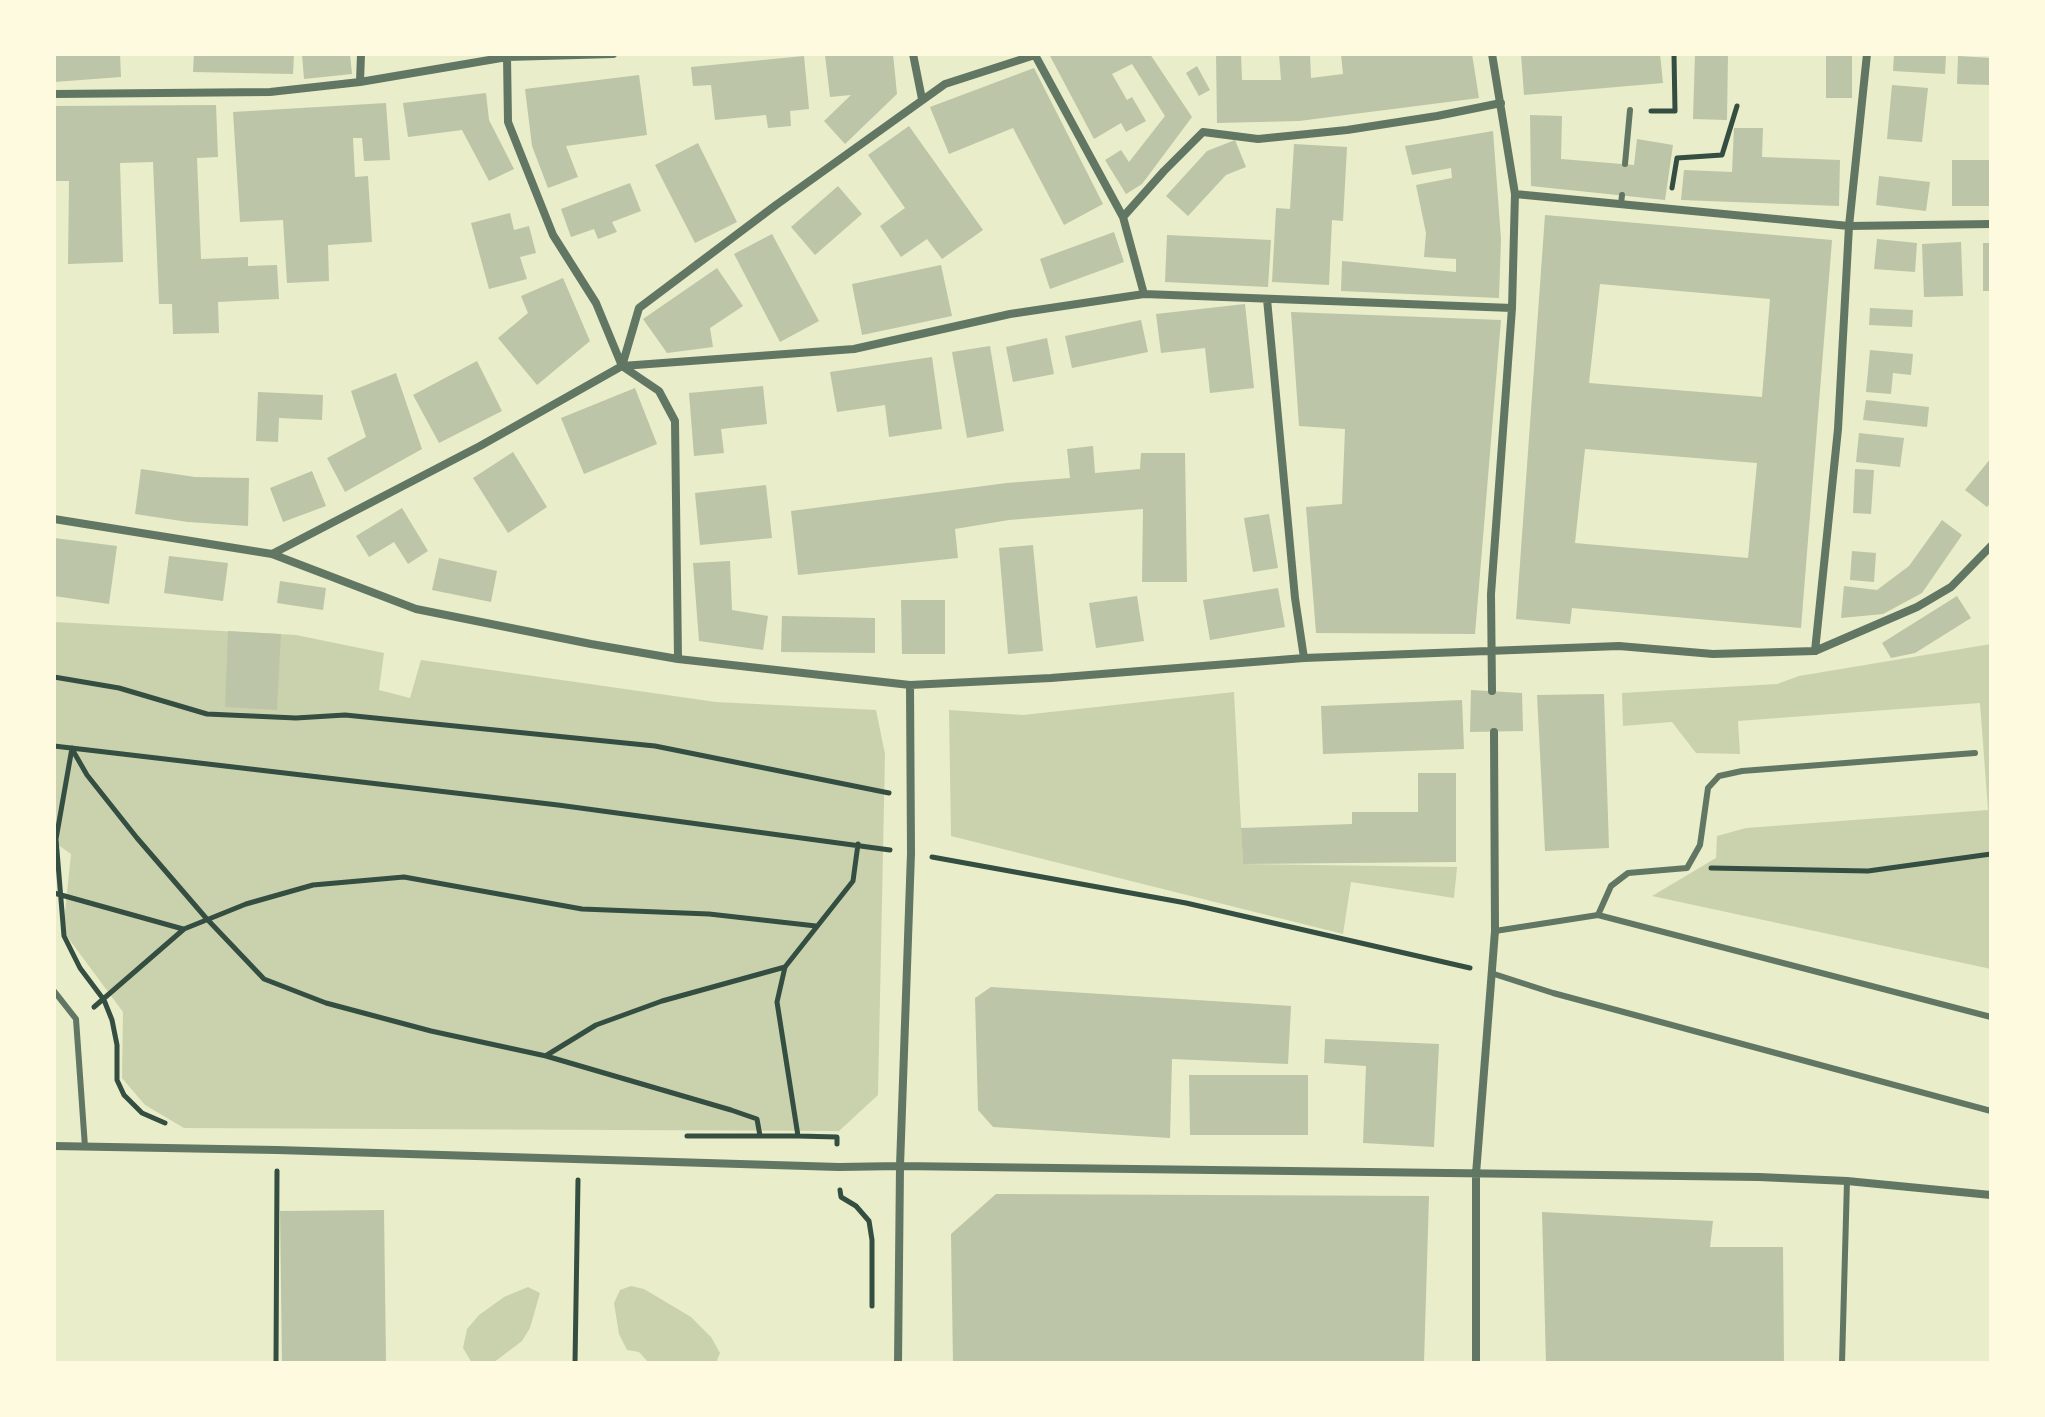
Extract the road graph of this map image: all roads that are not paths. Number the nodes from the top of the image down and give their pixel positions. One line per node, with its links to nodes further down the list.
1 (361, 54): 8 (street)
2 (613, 54): 7 (street)
3 (913, 54): 10 (street)
4 (1492, 54): 11 (street)
5 (1867, 54): 17 (street)
6 (1035, 55): 10 (street); 15 (street)
7 (507, 57): 8 (street); 21 (street)
8 (360, 82): 9 (street)
9 (54, 94)
10 (922, 99): 21 (street)
11 (1501, 103): 14 (street); 15 (street)
12 (1630, 110): 13 (lane)
13 (1625, 164)
14 (1515, 194): 17 (street); 20 (street)
15 (1123, 217): 18 (street)
16 (1991, 224): 17 (street)
17 (1849, 226): 25 (street)
18 (1144, 294): 19 (street); 21 (street)
19 (1267, 299): 20 (street); 27 (street)
20 (1512, 308): 26 (street)
21 (622, 366): 24 (street); 28 (street)
22 (54, 519): 24 (street)
23 (1991, 546): 25 (street)
24 (272, 554): 28 (street)
25 (1815, 651): 26 (street)
26 (1490, 652): 27 (street); 30 (street)
27 (1304, 658): 29 (street)
28 (678, 659): 29 (street)
29 (910, 685): 41 (street)
30 (1492, 691)
31 (1494, 732): 34 (street)
32 (1975, 753): 33 (lane)
33 (1598, 915): 34 (lane); 37 (lane)
34 (1495, 931): 35 (street)
35 (1491, 973): 38 (lane); 42 (street)
36 (54, 991): 40 (lane)
37 (1991, 1017)
38 (1991, 1111)
39 (54, 1146): 40 (street)
40 (85, 1147): 41 (street)
41 (900, 1166): 42 (street); 45 (street)
42 (1476, 1174): 43 (street); 46 (street)
43 (1847, 1181): 44 (street); 47 (lane)
44 (1991, 1195)
45 (898, 1363)
46 (1476, 1363)
47 (1842, 1363)

